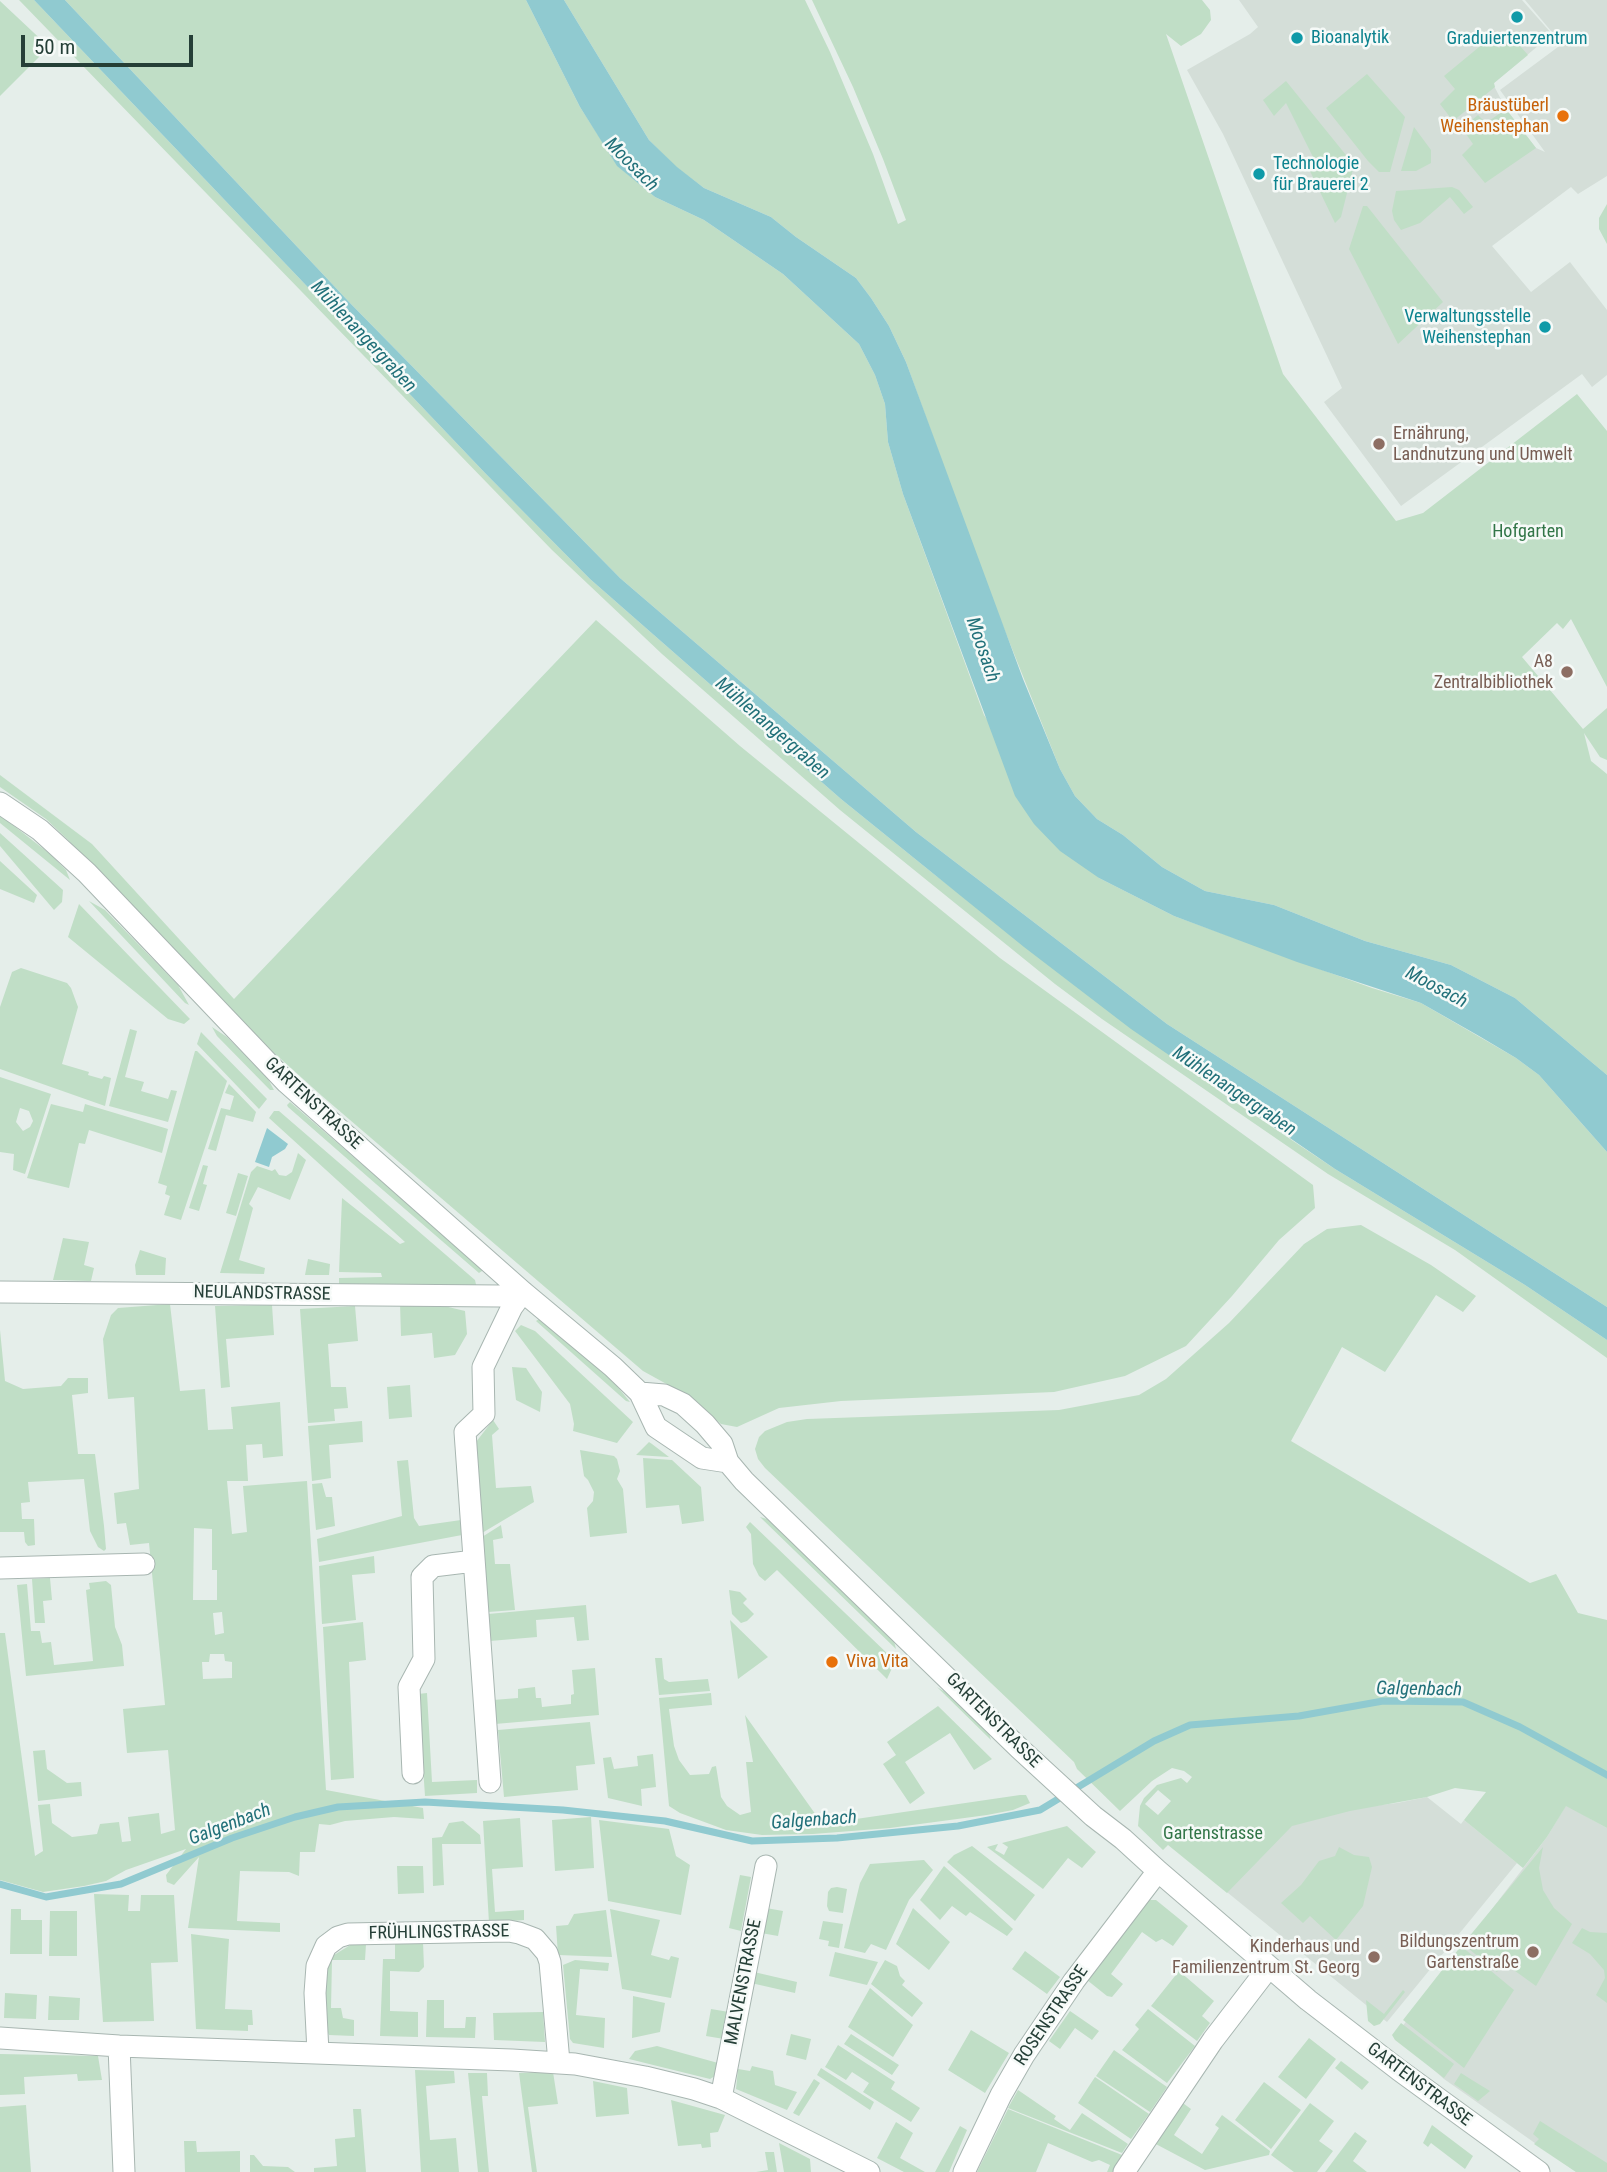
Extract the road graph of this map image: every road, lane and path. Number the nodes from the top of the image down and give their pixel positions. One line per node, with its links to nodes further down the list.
1 (0, 803): 3 (street, GARTENSTRASSE)
2 (0, 1292): 3 (street, NEULANDSTRASSE)
3 (523, 1292): 4 (street, GARTENSTRASSE); 6 (street)
4 (640, 1393): 5 (street, GARTENSTRASSE); 5 (street, GARTENSTRASSE)
5 (728, 1462): 12 (street, GARTENSTRASSE)
6 (474, 1561): 9 (street); 10 (street)
7 (144, 1564): 8 (street)
8 (0, 1568)
9 (413, 1773)
10 (491, 1782)
11 (766, 1866): 18 (street, MALVENSTRASSE)
12 (1157, 1871): 13 (street, GARTENSTRASSE); 21 (street, ROSENSTRASSE)
13 (1269, 1967): 22 (street); 23 (street, GARTENSTRASSE)
14 (0, 2038): 15 (street)
15 (119, 2046): 16 (street); 19 (street)
16 (318, 2052): 17 (street); 17 (street, FRÜHLINGSTRASSE)
17 (559, 2062): 18 (street)
18 (721, 2098): 20 (street)
19 (124, 2172)
20 (869, 2172)
21 (964, 2172)
22 (1124, 2172)
23 (1539, 2172)

